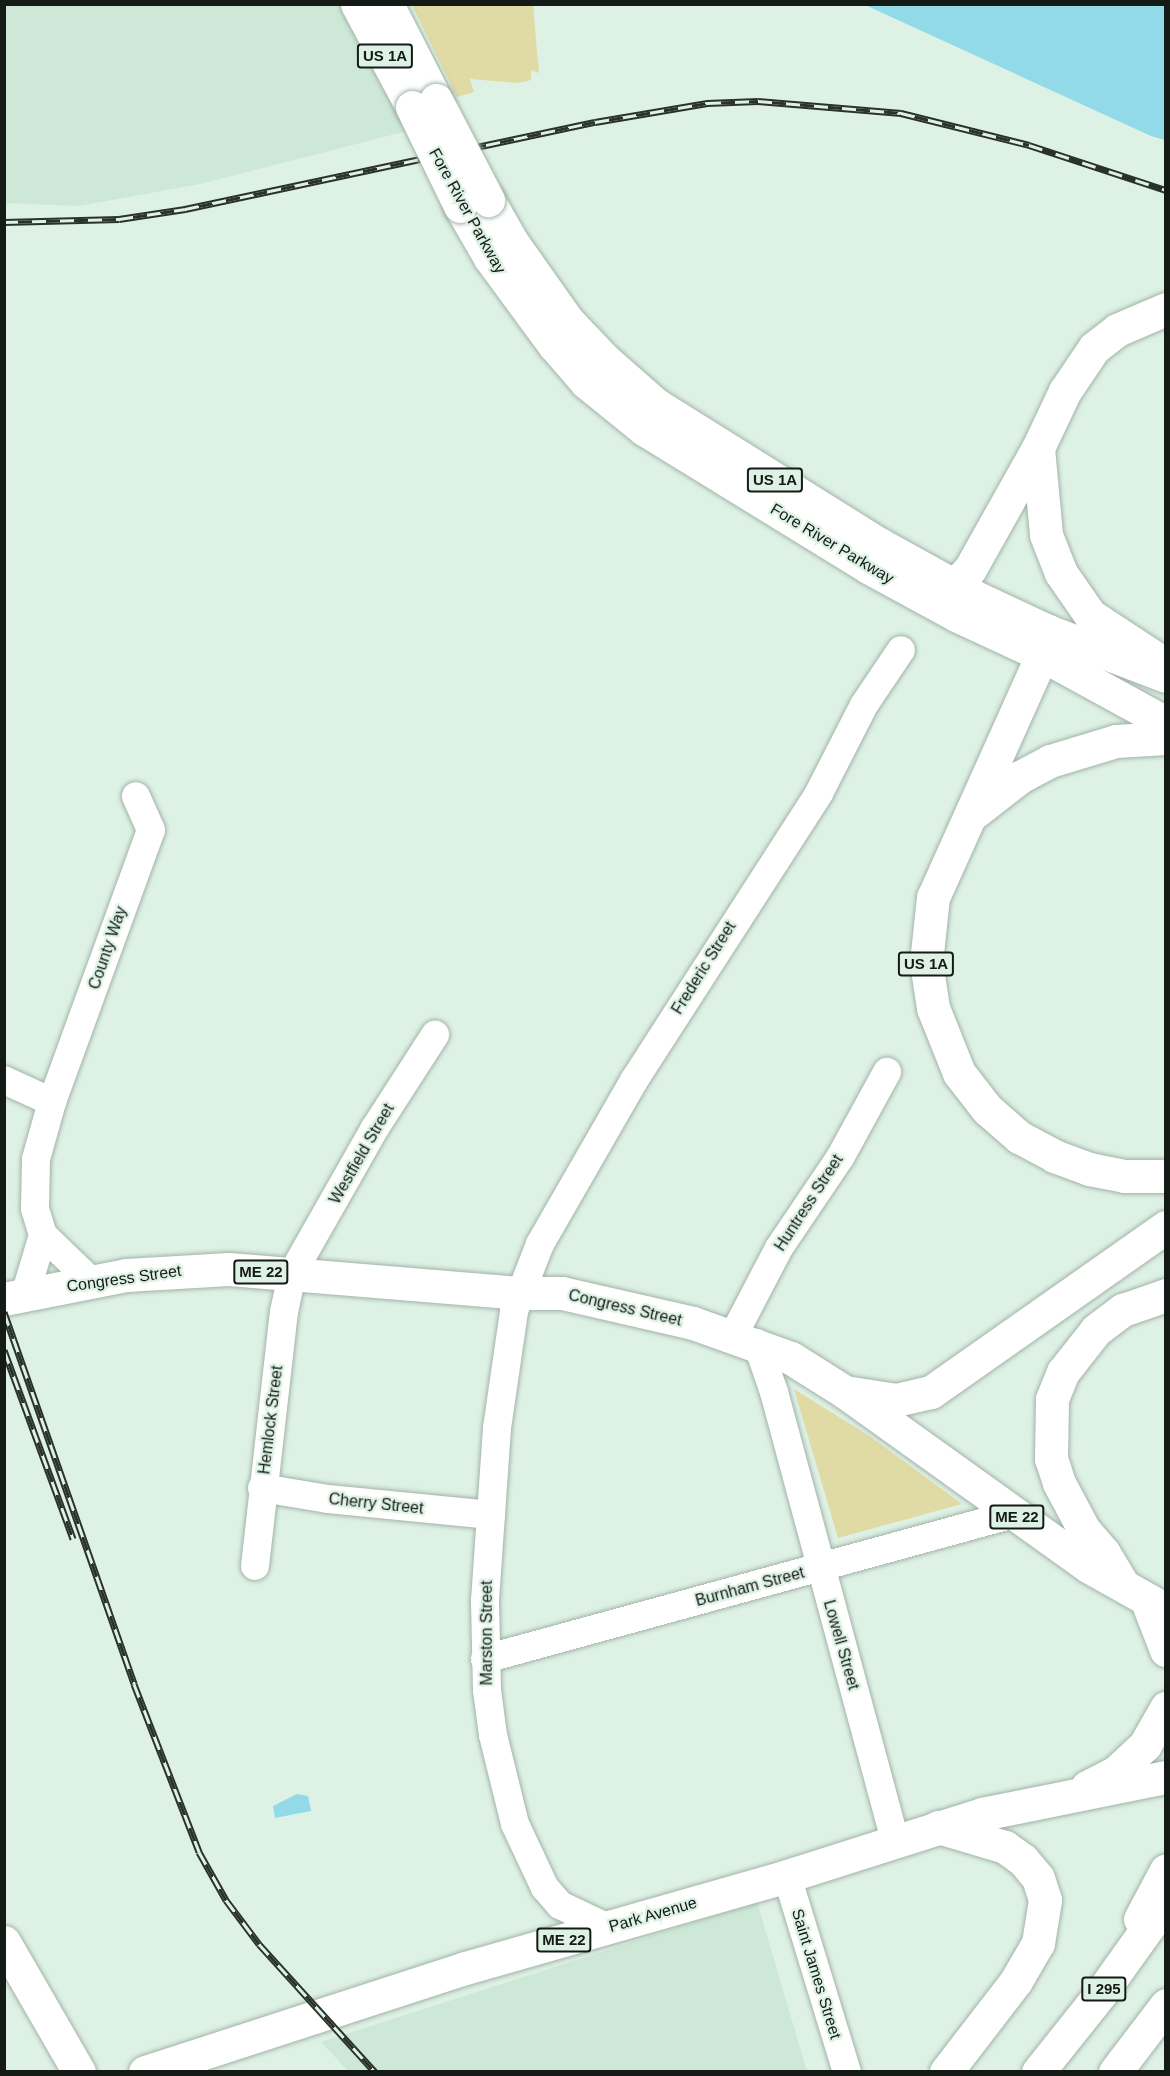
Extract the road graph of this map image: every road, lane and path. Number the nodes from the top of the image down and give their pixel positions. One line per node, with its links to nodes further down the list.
1 (357, 4): 3 (main road, Fore River Parkway / US 1A)
2 (387, 4): 3 (main road, Fore River Parkway / US 1A)
3 (424, 104): 5 (main road, Fore River Parkway / US 1A, bridge)
4 (1166, 309): 6 (main road)
5 (596, 371): 7 (main road, Fore River Parkway / US 1A); 8 (main road, Fore River Parkway / US 1A)
6 (1038, 448): 7 (main road); 11 (main road)
7 (955, 585): 8 (main road); 9 (main road, Fore River Parkway / US 1A)
8 (925, 598): 9 (main road, Fore River Parkway / US 1A)
9 (1045, 643): 12 (main road, Fore River Parkway); 13 (main road, Fore River Parkway / US 1A); 16 (main road, US 1A)
10 (900, 650): 26 (street, Frederic Street)
11 (1166, 665)
12 (1166, 676)
13 (1166, 723)
14 (1166, 738): 16 (main road)
15 (136, 796): 20 (street, County Way)
16 (969, 817): 21 (main road, US 1A)
17 (435, 1035): 24 (street, Westfield Street)
18 (887, 1072): 29 (street, Huntress Street)
19 (4, 1080): 20 (street)
20 (52, 1102): 23 (street, County Way)
21 (1166, 1176)
22 (1166, 1227): 30 (main road)
23 (43, 1235): 25 (street); 28 (street)
24 (292, 1274): 25 (main road, Congress Street / ME 22); 26 (main road, Congress Street / ME 22); 31 (street, Hemlock Street)
25 (92, 1282): 28 (main road, Congress Street / ME 22)
26 (519, 1293): 29 (main road, Congress Street / ME 22); 33 (street, Marston Street)
27 (1166, 1295): 36 (main road)
28 (15, 1297)
29 (745, 1340): 30 (main road, Congress Street / ME 22); 35 (street, Lowell Street)
30 (845, 1392): 32 (main road, Congress Street / ME 22)
31 (262, 1488): 33 (street, Cherry Street); 34 (street, Hemlock Street)
32 (1014, 1514): 35 (street, Burnham Street); 36 (main road, Congress Street / ME 22)
33 (491, 1515): 38 (street, Marston Street)
34 (255, 1566)
35 (819, 1569): 38 (street, Burnham Street); 43 (street, Lowell Street)
36 (1145, 1599): 37 (main road)
37 (1166, 1650)
38 (485, 1659): 47 (street, Marston Street)
39 (1166, 1708): 41 (main road)
40 (1166, 1777): 41 (main road, Park Avenue / ME 22)
41 (1069, 1796): 42 (main road, Park Avenue / ME 22)
42 (938, 1827): 43 (main road, Park Avenue / ME 22); 54 (main road)
43 (896, 1843): 45 (main road, Park Avenue / ME 22)
44 (1166, 1870): 49 (main road)
45 (787, 1876): 47 (main road, Park Avenue / ME 22); 53 (street, Saint James Street)
46 (1166, 1902): 49 (main road, I 295)
47 (608, 1928): 52 (main road, Park Avenue / ME 22)
48 (4, 1942): 51 (main road)
49 (1101, 1993): 55 (main road, I 295)
50 (1166, 2005): 56 (main road)
51 (79, 2072)
52 (145, 2072)
53 (847, 2072)
54 (946, 2072)
55 (1038, 2072)
56 (1115, 2072)

